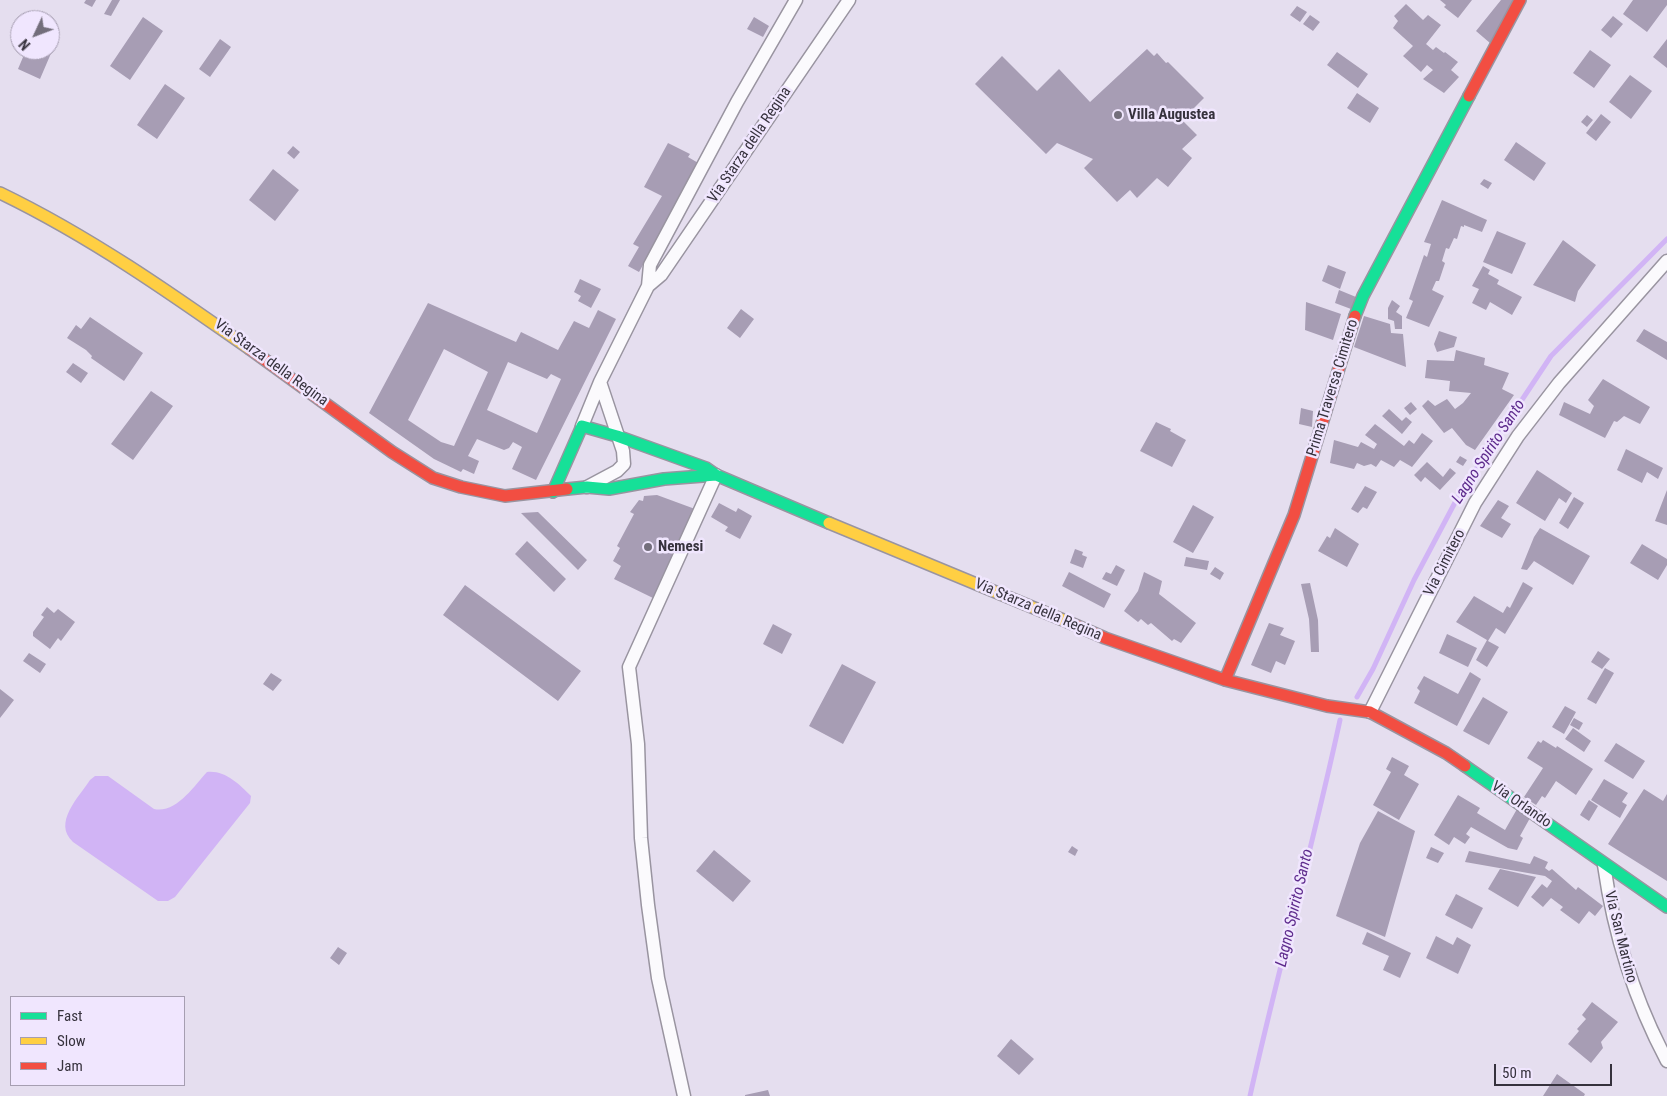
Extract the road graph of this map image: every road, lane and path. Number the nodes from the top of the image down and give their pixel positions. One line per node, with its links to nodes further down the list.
1 (796, 0): 6 (street, Via Starza della Regina)
2 (849, 0): 6 (street, Via Starza della Regina)
3 (1520, 0): 13 (street, Prima Traversa Cimitero)
4 (0, 193): 12 (street, Via Starza della Regina)
5 (1667, 261): 14 (street, Via Cimitero)
6 (648, 286): 7 (street, Via Starza della Regina)
7 (600, 382): 8 (street, Via Starza della Regina); 9 (street, Via Starza della Regina)
8 (582, 426): 9 (street, Via Starza della Regina); 12 (street, Via Starza della Regina)
9 (617, 436): 10 (street, Via Starza della Regina); 11 (street, Via Starza della Regina)
10 (716, 476): 11 (street, Via Starza della Regina); 13 (street, Via Starza della Regina); 18 (street)
11 (587, 487): 12 (street, Via Starza della Regina)
12 (553, 492)
13 (1225, 680): 14 (street, Via Starza della Regina)
14 (1370, 712): 15 (street, Via Orlando)
15 (1604, 865): 16 (street, Via Orlando); 17 (street, Via San Martino)
16 (1667, 907)
17 (1667, 1061)
18 (684, 1096)

